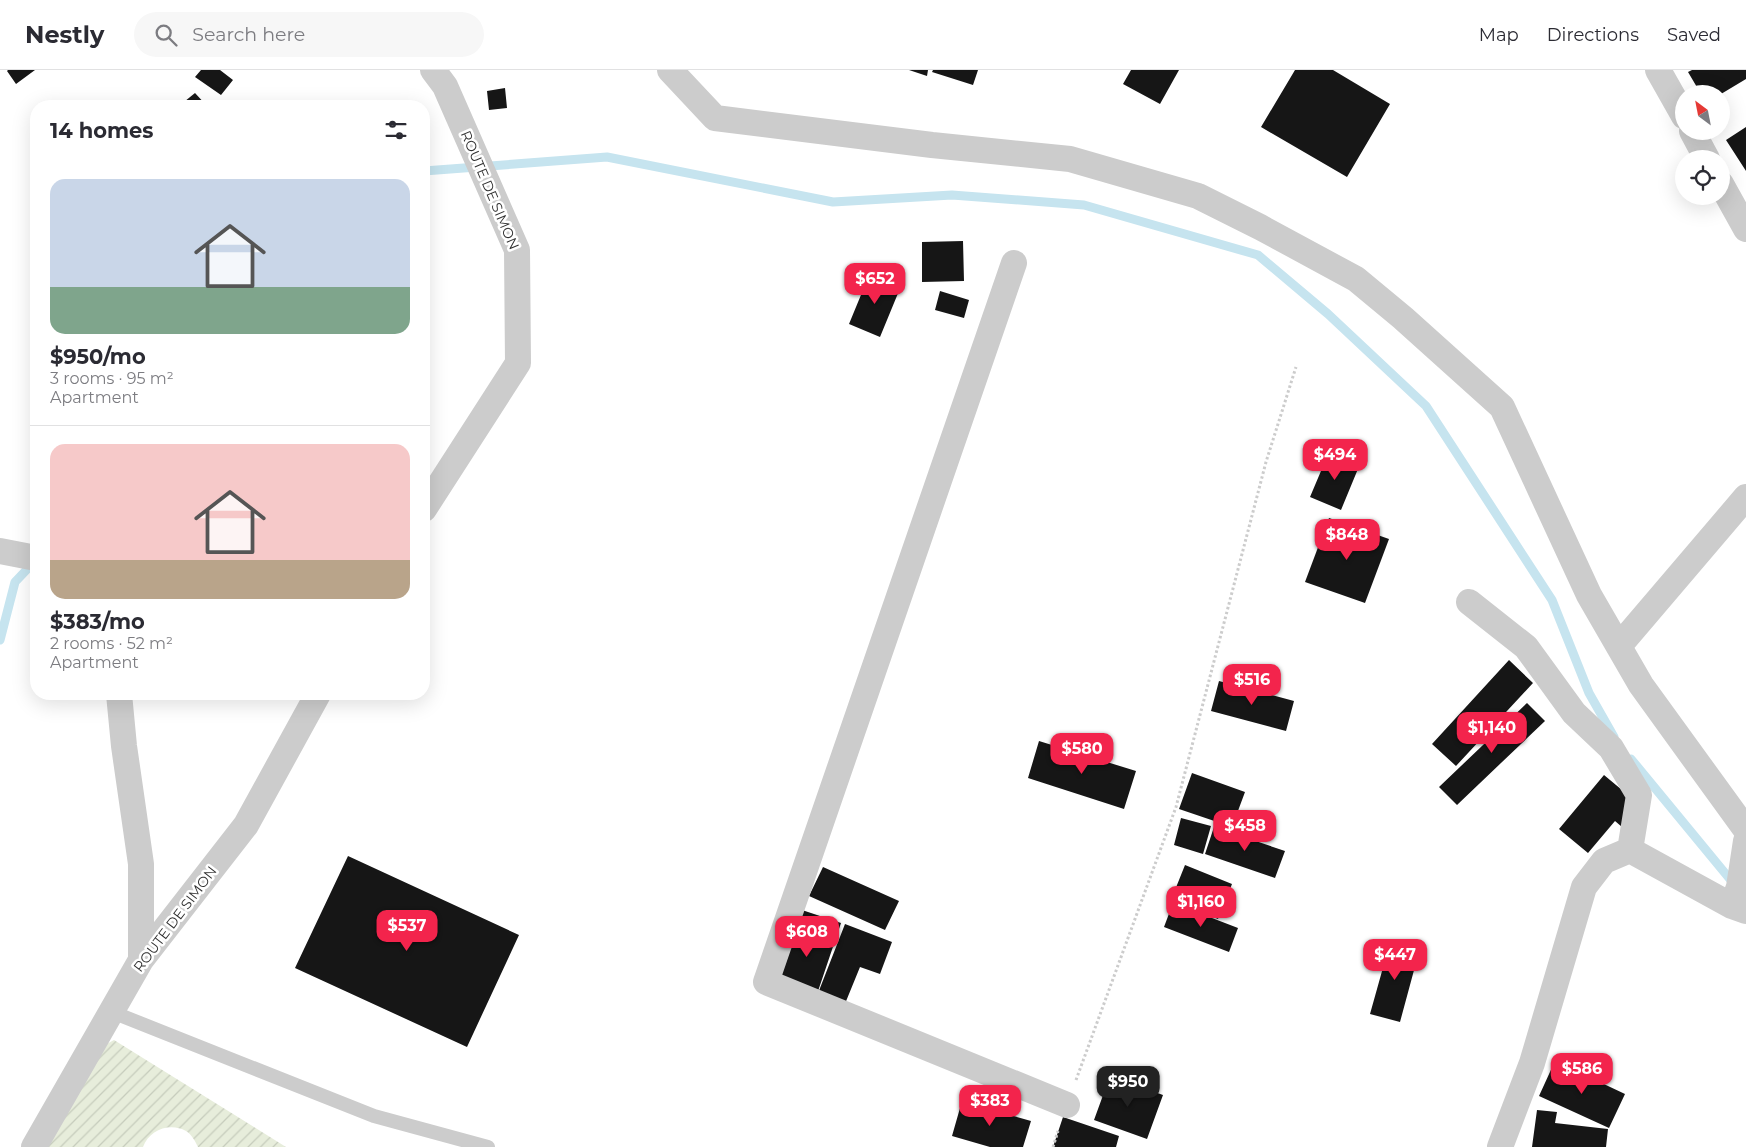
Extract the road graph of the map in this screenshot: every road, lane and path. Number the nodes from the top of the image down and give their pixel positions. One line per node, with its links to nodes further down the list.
1 (670, 70): 14 (street)
2 (1658, 70): 4 (street)
3 (439, 78): 10 (street, ROUTE DE SIMON)
4 (1675, 100)
5 (1730, 200): 6 (street)
6 (1746, 229)
7 (1014, 263): 23 (street)
8 (1296, 367): 23 (path)
9 (1746, 497): 14 (street)
10 (430, 501)
11 (0, 550): 12 (street)
12 (30, 557)
13 (1469, 602): 19 (street)
14 (1619, 646): 17 (street)
15 (120, 700): 21 (street)
16 (315, 700): 21 (street, ROUTE DE SIMON)
17 (1746, 830)
18 (1746, 840): 20 (street)
19 (1630, 850): 20 (street); 27 (street)
20 (1739, 909)
21 (141, 960): 22 (street, ROUTE DE SIMON)
22 (112, 1012): 24 (street, ROUTE DE SIMON); 25 (lane)
23 (1067, 1105): 26 (path)
24 (34, 1147)
25 (488, 1147)
26 (1053, 1147)
27 (1500, 1147)

